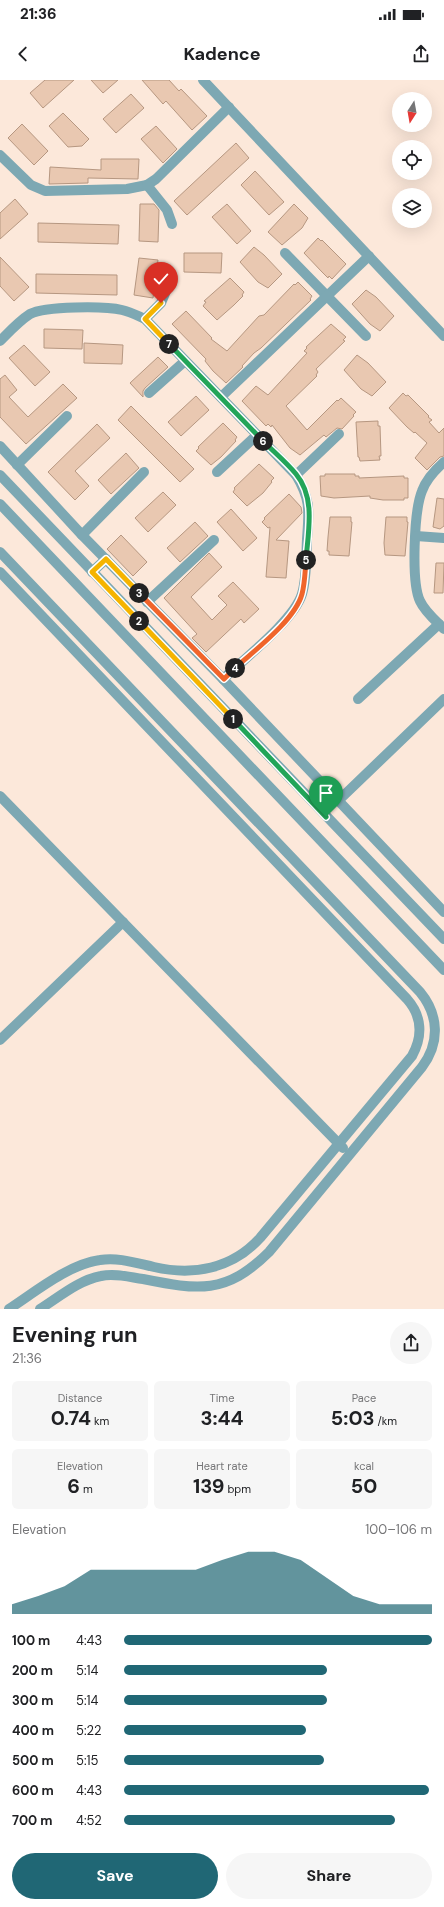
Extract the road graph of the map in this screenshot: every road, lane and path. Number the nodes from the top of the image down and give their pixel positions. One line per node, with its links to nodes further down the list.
1 (203, 80): 2 (street)
2 (229, 107): 5 (street); 8 (street)
3 (0, 155): 4 (street)
4 (4, 166): 5 (street)
5 (147, 185): 6 (street)
6 (172, 224)
7 (285, 253): 10 (street)
8 (369, 256): 10 (street); 13 (street)
9 (168, 286): 11 (street)
10 (327, 296): 12 (street); 17 (street)
11 (145, 319): 14 (street); 15 (street)
12 (366, 336)
13 (444, 336)
14 (0, 341)
15 (185, 361): 16 (street); 17 (street)
16 (149, 393)
17 (221, 398): 20 (street)
18 (66, 416): 23 (street)
19 (339, 434): 27 (street)
20 (256, 435): 25 (street); 27 (street)
21 (0, 446): 23 (street)
22 (444, 462): 30 (street)
23 (17, 464): 29 (street)
24 (144, 472): 29 (street)
25 (217, 472)
26 (0, 475): 36 (street)
27 (296, 475): 39 (street)
28 (0, 504): 51 (street)
29 (82, 535): 34 (street)
30 (416, 536): 31 (street); 38 (street)
31 (444, 538)
32 (214, 540): 37 (street)
33 (0, 552): 42 (street)
34 (106, 559): 36 (street); 37 (street)
35 (0, 572): 43 (street)
36 (92, 572): 48 (street)
37 (147, 602): 39 (street)
38 (442, 626): 40 (street)
39 (224, 679): 45 (street)
40 (358, 699)
41 (444, 699): 45 (street)
42 (185, 744): 43 (street); 49 (street)
43 (174, 754): 50 (street)
44 (0, 796): 47 (street)
45 (338, 801): 46 (street)
46 (444, 912)
47 (123, 922): 52 (street); 53 (street)
48 (444, 939)
49 (386, 957): 50 (street); 54 (street)
50 (377, 967): 53 (street)
51 (444, 970)
52 (0, 1040)
53 (338, 1144): 54 (street); 55 (street)
54 (349, 1154): 56 (street)
55 (9, 1309)
56 (40, 1309)

